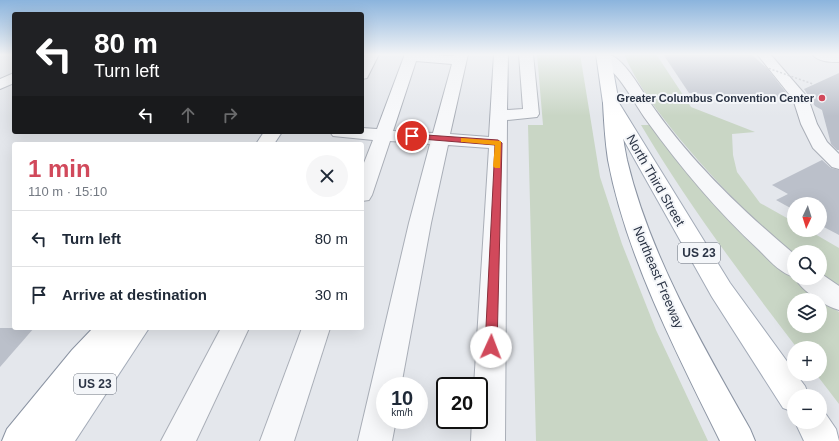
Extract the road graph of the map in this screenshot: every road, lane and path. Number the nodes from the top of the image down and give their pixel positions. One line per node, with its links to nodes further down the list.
1 (404, 75): 15 (street)
2 (452, 75): 16 (street)
3 (501, 75): 13 (street)
4 (528, 75): 13 (street)
5 (607, 75): 12 (main road, North Third Street / US 23)
6 (625, 75): 20 (street)
7 (777, 75): 18 (street)
8 (793, 75): 10 (path, bridge)
9 (12, 78): 11 (street)
10 (813, 84)
11 (0, 85)
12 (611, 103): 28 (main road, North Third Street / US 23); 37 (main road, Northeast Freeway)
13 (499, 115): 17 (street)
14 (364, 134): 15 (street)
15 (383, 135): 16 (street); 19 (street)
16 (440, 138): 17 (street); 27 (street)
17 (498, 143): 36 (street)
18 (839, 163)
19 (364, 189)
20 (787, 262)
21 (818, 285): 22 (street)
22 (839, 300)
23 (109, 330): 31 (main road)
24 (134, 330): 32 (main road, US 23)
25 (233, 330): 33 (street)
26 (315, 330): 34 (street)
27 (388, 377)
28 (789, 389)
29 (377, 429): 35 (street)
30 (816, 429): 38 (main road)
31 (19, 441)
32 (55, 441)
33 (178, 441)
34 (277, 441)
35 (375, 441)
36 (488, 441)
37 (738, 441)
38 (824, 441)

